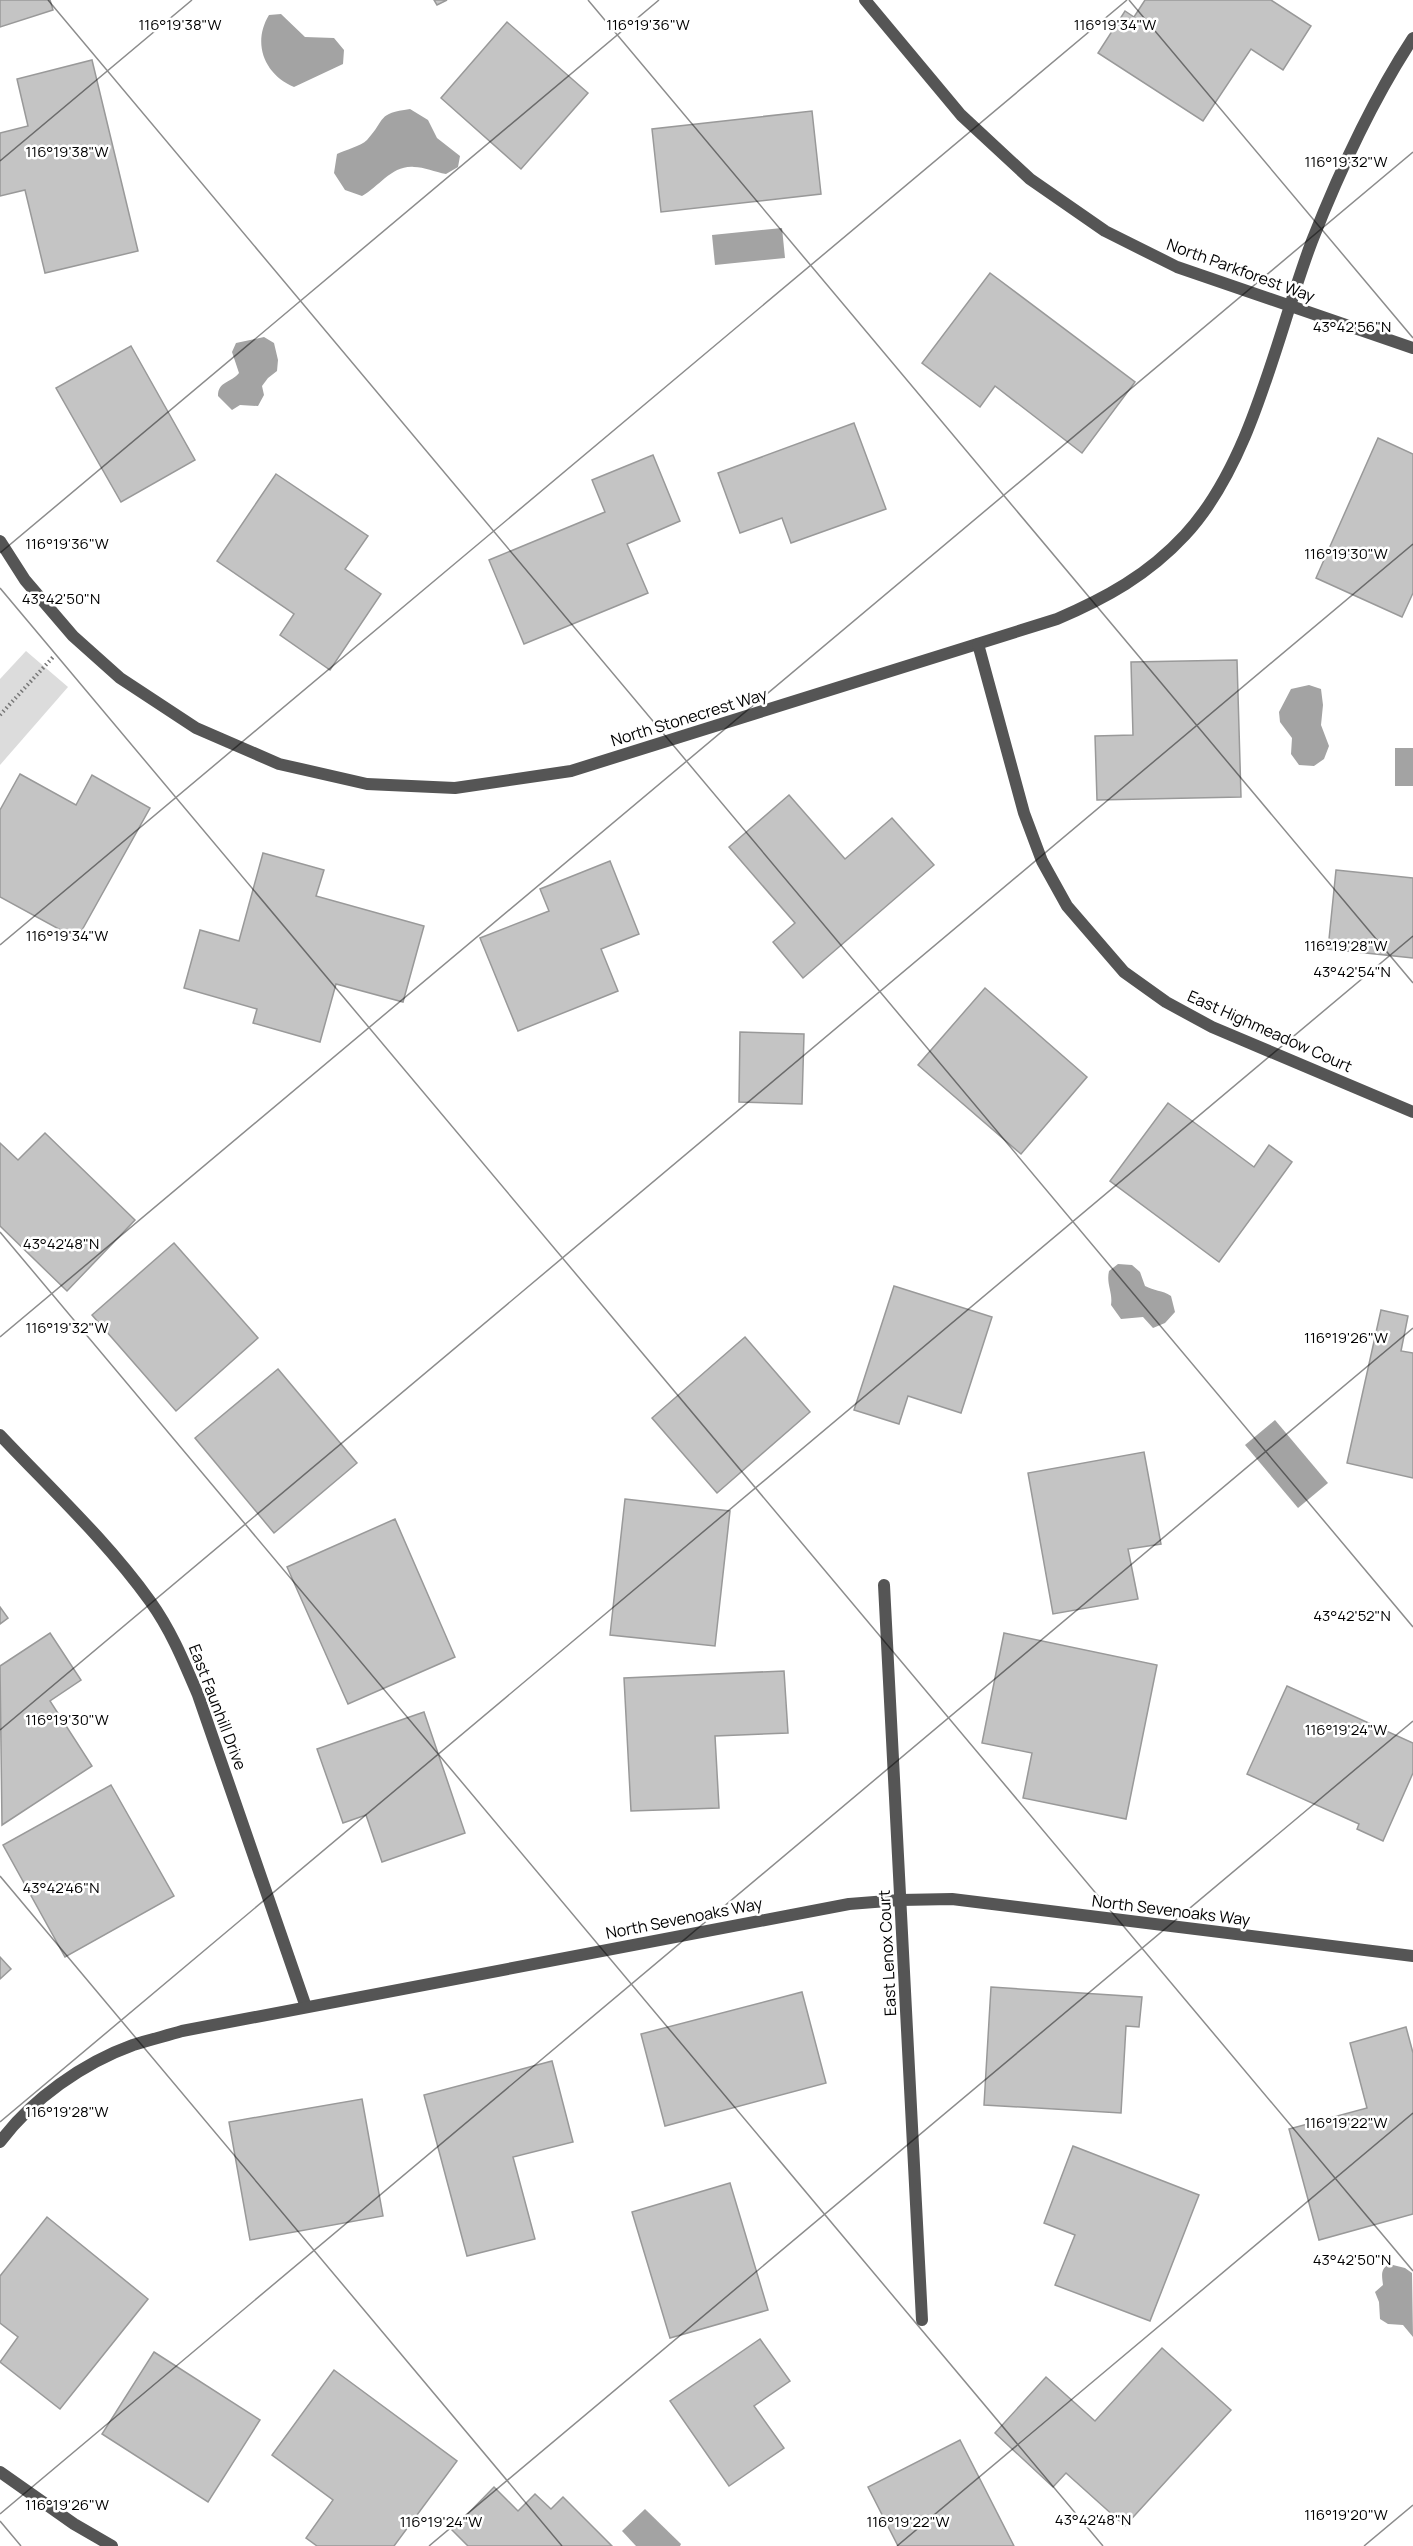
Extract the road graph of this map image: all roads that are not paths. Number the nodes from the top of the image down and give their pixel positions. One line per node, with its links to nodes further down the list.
1 (866, 0): 3 (street, North Parkforest Way)
2 (1413, 38): 3 (street, North Stonecrest Way)
3 (1290, 307): 4 (street, North Parkforest Way); 6 (street, North Stonecrest Way)
4 (1413, 348)
5 (0, 541): 6 (street, North Stonecrest Way)
6 (978, 644): 7 (street, East Highmeadow Court)
7 (1413, 1112)
8 (0, 1435): 12 (street, East Faunhill Drive)
9 (885, 1585): 10 (street, East Lenox Court)
10 (900, 1899): 11 (street, North Sevenoaks Way); 12 (street, North Sevenoaks Way); 14 (street, East Lenox Court)
11 (1413, 1956)
12 (306, 2007): 13 (street, North Sevenoaks Way)
13 (0, 2142)
14 (922, 2320)
15 (0, 2472): 16 (street)
16 (112, 2546)

